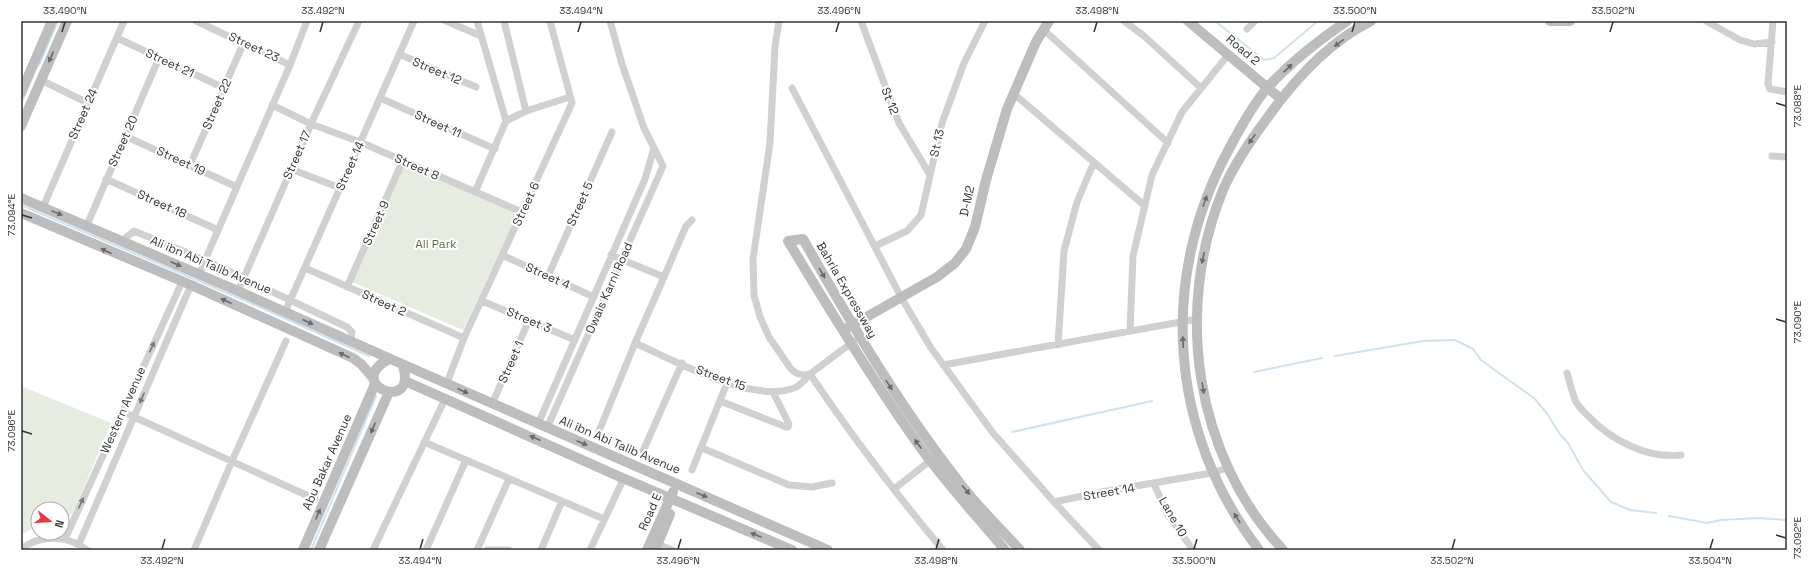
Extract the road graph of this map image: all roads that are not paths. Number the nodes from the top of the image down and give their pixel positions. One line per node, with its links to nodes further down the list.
1 (52, 21): 43 (main road)
2 (67, 21): 36 (main road, one-way to 36)
3 (124, 21): 29 (street, Street 24)
4 (196, 21): 30 (street, Street 23)
5 (359, 21): 52 (street, Street 17)
6 (414, 21): 32 (street, Street 14)
7 (446, 21): 28 (street)
8 (477, 21): 28 (street)
9 (504, 21): 50 (street)
10 (550, 21): 45 (street, Street 6)
11 (610, 21): 58 (street, Owais Karni Road)
12 (779, 21): 117 (street)
13 (861, 21): 66 (street, St 12)
14 (985, 21): 66 (street, St 13)
15 (1049, 21): 27 (main road, D-M2)
16 (1124, 21): 40 (street)
17 (1188, 21): 33 (main road, Road 2)
18 (1255, 21): 26 (street)
19 (1347, 21): 41 (main road, one-way to 19)
20 (1369, 21): 47 (main road, one-way to 47)
21 (1550, 21): 22 (main road)
22 (1570, 21)
23 (1706, 21): 31 (street)
24 (1774, 21): 31 (street)
25 (305, 22): 35 (street)
26 (1247, 29)
27 (1044, 30): 44 (main road, D-M2); 57 (street)
28 (481, 36): 51 (street)
29 (117, 38): 34 (street, Street 21); 48 (street, Street 24)
30 (244, 42): 35 (street, Street 23); 38 (street, Street 22)
31 (1772, 42): 42 (street)
32 (399, 54): 37 (street, Street 12); 46 (street, Street 14)
33 (1228, 55): 40 (street); 41 (main road, Road 2)
34 (159, 58): 38 (street, Street 21); 55 (street, Street 20)
35 (290, 65): 49 (street)
36 (41, 80): 48 (street); 53 (main road)
37 (476, 87)
38 (224, 88): 64 (street, Street 22)
39 (792, 88): 80 (street)
40 (1201, 88): 57 (street)
41 (1268, 88): 47 (main road, Road 2); 100 (main road, one-way to 41)
42 (1787, 92)
43 (21, 93)
44 (1014, 94): 63 (street); 94 (main road, D-M2)
45 (570, 97): 50 (street); 74 (street, Street 6)
46 (380, 98): 56 (street, Street 14); 59 (street, Street 11)
47 (1281, 99): 98 (main road, one-way to 98)
48 (88, 103): 73 (street, Street 24)
49 (272, 105): 52 (street, Street 8); 68 (street)
50 (526, 111): 51 (street)
51 (506, 121): 59 (street)
52 (311, 124): 56 (street, Street 8); 65 (street, Street 17)
53 (21, 126)
54 (612, 132): 87 (street, Street 5)
55 (125, 136): 64 (street, Street 19); 67 (street, Street 20)
56 (360, 142): 62 (street, Street 8); 69 (street, Street 14)
57 (1168, 142): 72 (street)
58 (654, 148): 81 (street, Owais Karni Road); 84 (street, Owais Karni Road)
59 (496, 149): 70 (street)
60 (1772, 156): 61 (street)
61 (1787, 157)
62 (402, 160): 70 (street, Street 8); 91 (street, Street 9)
63 (1094, 162): 72 (street); 111 (street)
64 (190, 165): 68 (street, Street 19)
65 (292, 169): 69 (street); 89 (street, Street 17)
66 (930, 175): 80 (street, St 13)
67 (106, 179): 77 (street, Street 20); 78 (street, Street 18)
68 (237, 187): 78 (street)
69 (340, 188): 85 (street, Street 14)
70 (475, 192): 74 (street, Street 8)
71 (21, 198): 73 (main road, Ali ibn Abi Talib Avenue)
72 (1145, 206): 103 (street)
73 (43, 207): 77 (main road, Ali ibn Abi Talib Avenue, one-way to 77)
74 (522, 212): 82 (street, Street 6)
75 (21, 214): 90 (main road, one-way to 75)
76 (692, 220): 88 (street)
77 (87, 225): 79 (main road, Ali ibn Abi Talib Avenue)
78 (218, 230): 83 (street)
79 (122, 241): 83 (street); 86 (main road, Ali ibn Abi Talib Avenue, one-way to 86)
80 (875, 246): 94 (street)
81 (611, 254): 84 (street); 93 (street, Owais Karni Road)
82 (502, 255): 87 (street, Street 4); 96 (street, Street 6)
83 (205, 260): 86 (street); 89 (street)
84 (622, 260): 88 (street); 129 (street, Owais Karni Road)
85 (305, 268): 91 (street, Street 2); 95 (street, Street 14)
86 (199, 274): 92 (main road, Ali ibn Abi Talib Avenue)
87 (548, 276): 93 (street, Street 4)
88 (664, 277): 109 (street)
89 (243, 279): 92 (street, Street 17); 95 (street)
90 (186, 283): 119 (main road, one-way to 90); 127 (street, Western Avenue, one-way to 90); 128 (street, Western Avenue, one-way to 128)
91 (347, 287): 104 (street, Street 2)
92 (238, 291): 97 (main road, Ali ibn Abi Talib Avenue)
93 (594, 297): 106 (street, Owais Karni Road)
94 (901, 297): 101 (main road, D-M2); 115 (street)
95 (291, 299): 97 (street, Street 14); 108 (street)
96 (482, 301): 99 (street, Street 3); 104 (street, Street 6)
97 (286, 312): 108 (main road, Ali ibn Abi Talib Avenue, one-way to 108)
98 (1197, 319): 100 (street); 138 (main road, one-way to 138)
99 (529, 320): 106 (street, Street 3); 126 (street, Street 1)
100 (1183, 321): 103 (street); 140 (main road, one-way to 100)
101 (852, 325): 102 (main road, D-M2); 102 (main road, Bahria Expressway, one-way to 101); 105 (main road, Bahria Expressway)
102 (842, 331): 110 (main road, Bahria Expressway)
103 (1130, 331): 111 (street)
104 (464, 338): 120 (street, Street 6)
105 (860, 338): 110 (street, Street 15); 175 (main road, Bahria Expressway, one-way to 175)
106 (575, 340): 129 (street, Owais Karni Road)
107 (286, 341): 137 (street)
108 (350, 341): 112 (main road, Ali ibn Abi Talib Avenue)
109 (636, 343): 113 (street, Street 15); 130 (street)
110 (850, 343): 117 (street, Street 15); 136 (main road, Bahria Expressway, one-way to 110)
111 (1058, 345): 115 (street)
112 (389, 359): 114 (main road); 119 (main road)
113 (682, 363): 121 (street, Street 15); 133 (street)
114 (402, 364): 118 (main road); 120 (main road, Ali ibn Abi Talib Avenue)
115 (943, 365): 150 (street)
116 (1567, 373): 134 (street)
117 (810, 374): 123 (street, Street 15); 146 (street)
118 (405, 381): 122 (main road); 124 (main road)
119 (375, 382): 122 (main road); 160 (main road, Abu Bakar Avenue, one-way to 119)
120 (447, 383): 126 (main road, Ali ibn Abi Talib Avenue, one-way to 126)
121 (727, 383): 123 (street, Street 15); 125 (street)
122 (388, 392): 161 (main road, one-way to 161)
123 (773, 392): 125 (street)
124 (445, 398): 131 (street); 141 (main road, one-way to 124)
125 (720, 402): 132 (street)
126 (492, 404): 129 (main road, Ali ibn Abi Talib Avenue)
127 (123, 412): 128 (street); 152 (street, Western Avenue, one-way to 127)
128 (134, 417): 137 (street); 155 (street, Western Avenue)
129 (543, 426): 145 (main road, Ali ibn Abi Talib Avenue, one-way to 145)
130 (599, 431)
131 (424, 442): 135 (street); 162 (street)
132 (702, 448): 139 (street); 143 (street)
133 (644, 451)
134 (1681, 455)
135 (466, 460): 142 (street); 163 (street)
136 (931, 460): 146 (street); 174 (main road, Bahria Expressway)
137 (232, 461): 147 (street); 159 (street)
138 (1227, 468): 140 (street, Street 14); 179 (main road)
139 (692, 470)
140 (1212, 473): 144 (street, Street 14); 178 (main road, one-way to 140)
141 (624, 478): 148 (main road); 151 (street)
142 (509, 479): 149 (street); 164 (street)
143 (832, 484)
144 (1154, 484): 150 (street, Street 14); 177 (street, Lane 10)
145 (679, 485): 148 (main road, Road E); 172 (main road, Ali ibn Abi Talib Avenue, one-way to 172)
146 (894, 489): 173 (street)
147 (314, 499)
148 (673, 499): 156 (main road, Road E); 169 (main road, Road E); 171 (main road, one-way to 148)
149 (562, 501): 151 (street); 167 (street)
150 (1054, 502): 176 (street)
151 (604, 519): 168 (street)
152 (70, 528)
153 (36, 541): 157 (street)
154 (70, 541): 155 (street)
155 (80, 544): 158 (street)
156 (656, 547): 170 (street)
157 (21, 549)
158 (87, 550)
159 (194, 550)
160 (303, 550)
161 (319, 550)
162 (373, 550)
163 (426, 550)
164 (477, 550)
165 (487, 550): 166 (street)
166 (509, 550)
167 (541, 550)
168 (590, 550)
169 (647, 550)
170 (672, 550)
171 (792, 550)
172 (828, 550)
173 (943, 550)
174 (1005, 550)
175 (1020, 550)
176 (1099, 550)
177 (1193, 550)
178 (1259, 550)
179 (1284, 550)

